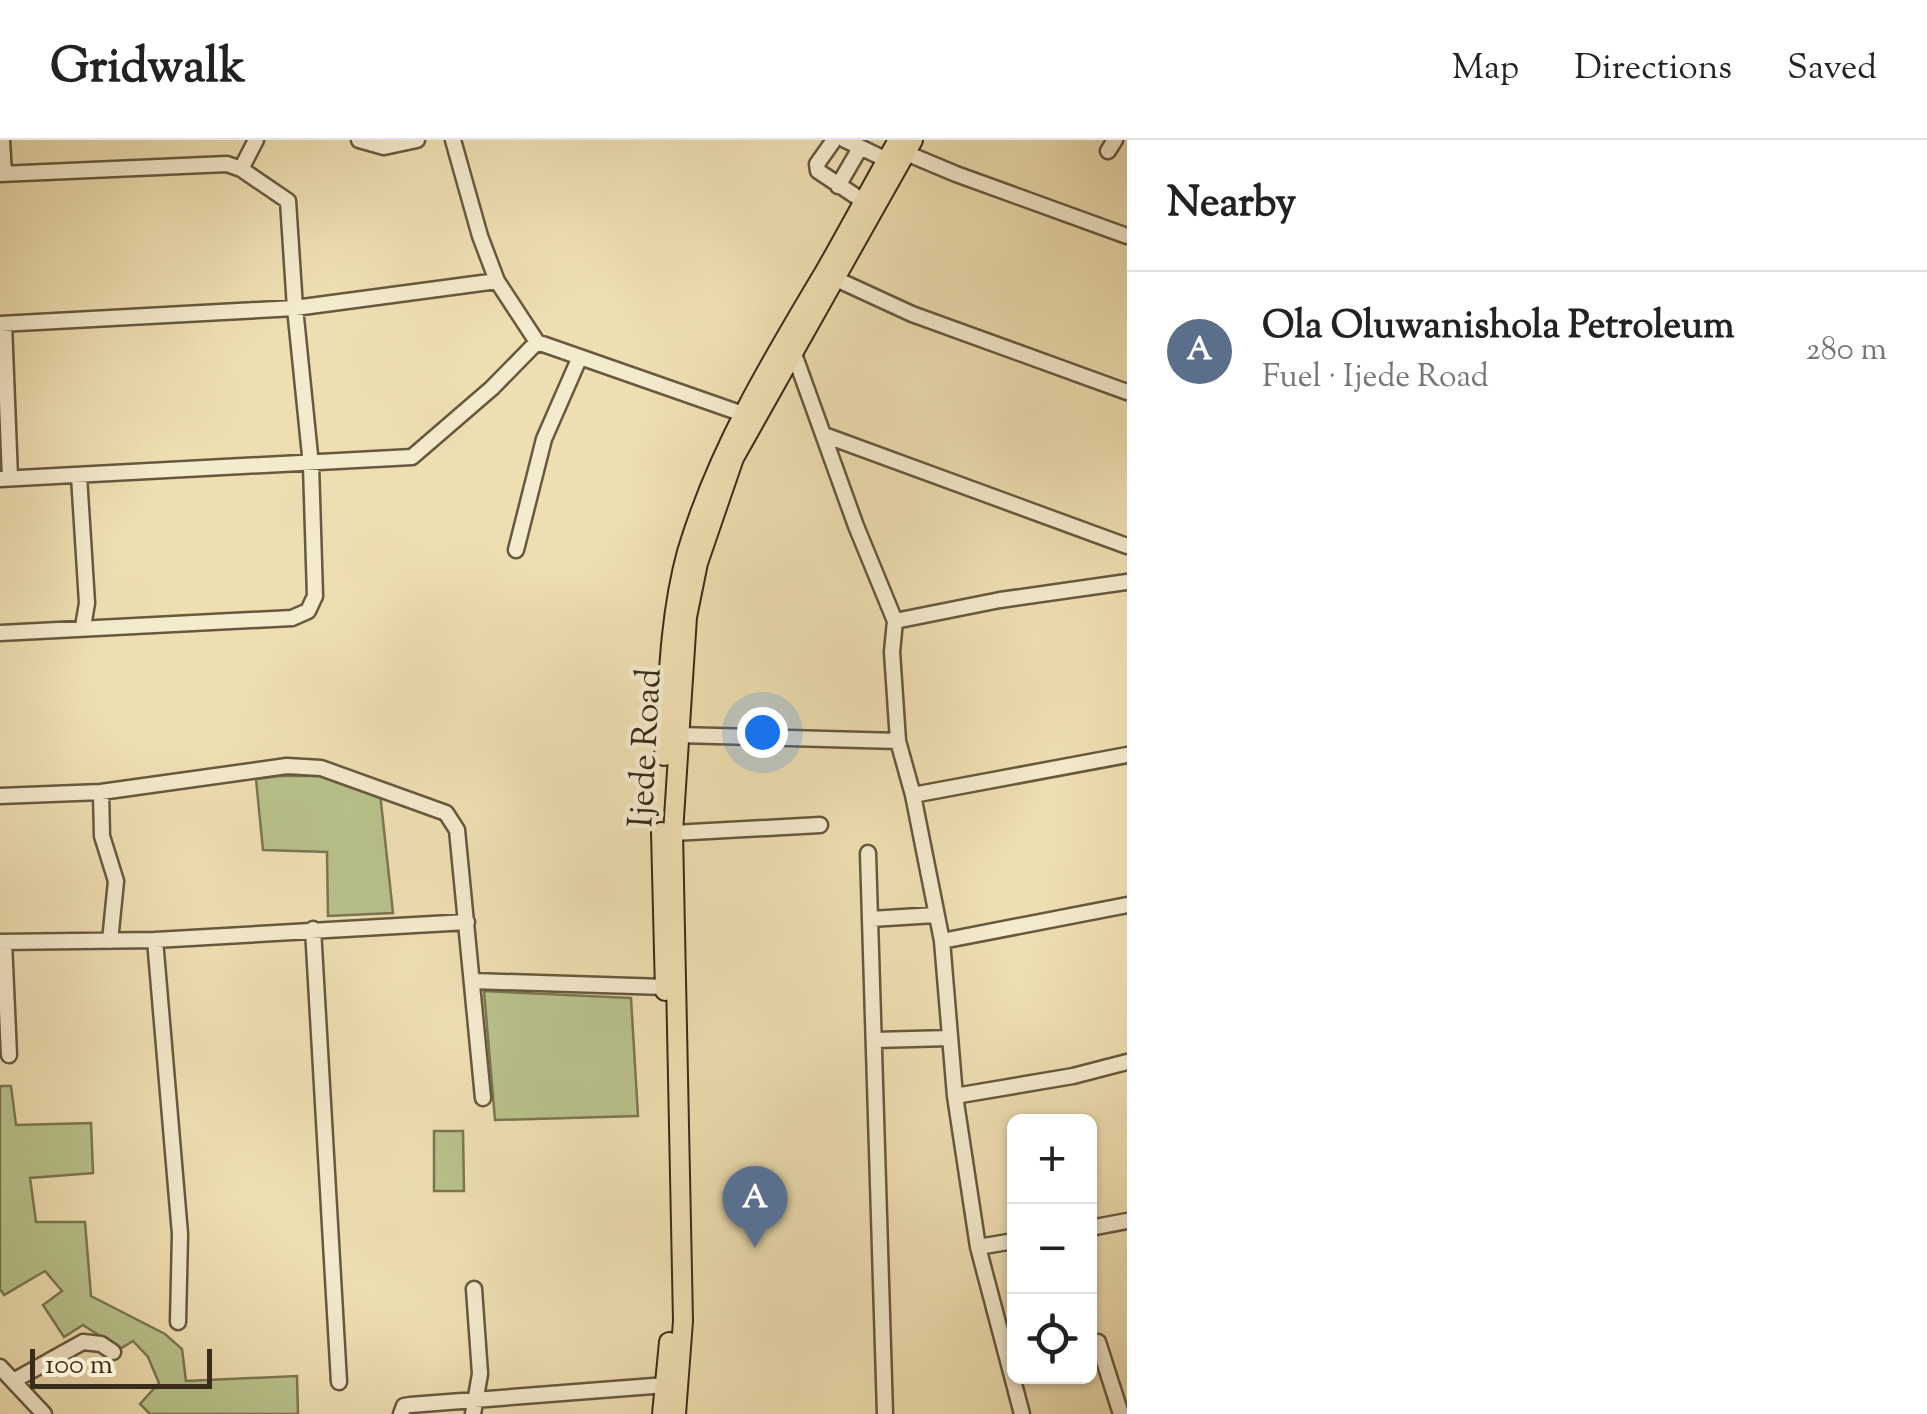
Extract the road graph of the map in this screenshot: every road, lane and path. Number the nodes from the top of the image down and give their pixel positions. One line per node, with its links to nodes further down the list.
1 (2, 140): 12 (street)
2 (256, 140): 11 (street)
3 (359, 140): 4 (street)
4 (417, 140)
5 (453, 140): 17 (street)
6 (834, 140): 13 (street)
7 (845, 140): 9 (street)
8 (906, 144): 10 (main road, Ijede Road); 15 (street); 16 (main road, Ijede Road)
9 (860, 148): 10 (street); 13 (street)
10 (887, 160): 14 (main road, Ijede Road)
11 (242, 169): 12 (street); 18 (street)
12 (2, 174)
13 (838, 186): 14 (street)
14 (863, 201): 24 (main road, Ijede Road)
15 (1127, 236)
16 (836, 278): 21 (main road, Ijede Road); 23 (street)
17 (498, 281): 18 (street); 20 (street)
18 (294, 308): 19 (street); 26 (street)
19 (2, 324): 28 (street)
20 (537, 342): 22 (street); 26 (street)
21 (794, 351): 25 (street); 35 (main road, Ijede Road)
22 (579, 359): 24 (street); 30 (street)
23 (1127, 392)
24 (743, 414): 46 (main road, Ijede Road)
25 (827, 436): 29 (street); 32 (street)
26 (311, 465): 27 (street); 33 (street)
27 (80, 476): 28 (street); 33 (street)
28 (5, 478)
29 (1127, 546)
30 (516, 550)
31 (1127, 582): 32 (street)
32 (895, 621): 36 (street)
33 (83, 627): 34 (street)
34 (0, 633)
35 (678, 735): 36 (street); 42 (main road, Ijede Road)
36 (898, 741): 39 (street)
37 (1127, 756): 39 (street)
38 (101, 792): 40 (street); 48 (street); 51 (street)
39 (912, 795): 45 (street)
40 (0, 796)
41 (820, 825): 42 (street)
42 (673, 833): 46 (main road, Ijede Road)
43 (868, 854): 47 (street)
44 (1127, 905): 52 (street)
45 (935, 915): 47 (street); 52 (street)
46 (669, 918): 55 (main road, Ijede Road); 79 (main road, Ijede Road)
47 (870, 919): 57 (street)
48 (467, 922): 49 (street); 54 (street)
49 (313, 928): 50 (street); 72 (street)
50 (155, 940): 51 (street); 67 (street)
51 (110, 941): 53 (street)
52 (942, 941): 56 (street)
53 (2, 942): 58 (street)
54 (472, 981): 55 (street); 61 (street)
55 (665, 988): 73 (main road, Ijede Road)
56 (950, 1038): 57 (street); 60 (street)
57 (875, 1040): 80 (street)
58 (9, 1055)
59 (1127, 1062): 60 (street)
60 (955, 1096): 65 (street)
61 (483, 1098)
62 (1127, 1221): 63 (street)
63 (1097, 1227)
64 (1007, 1241): 65 (street)
65 (978, 1247): 81 (street)
66 (474, 1289): 75 (street)
67 (178, 1322)
68 (1098, 1342): 82 (street)
69 (113, 1352): 71 (street)
70 (0, 1367): 71 (street)
71 (13, 1381): 76 (street)
72 (339, 1382)
73 (666, 1386): 75 (street); 78 (main road, Ijede Road)
74 (1127, 1407): 82 (street)
75 (475, 1408): 77 (street)
76 (44, 1414)
77 (400, 1414)
78 (662, 1414)
79 (676, 1414)
80 (885, 1414)
81 (1022, 1414)
82 (1122, 1414)

